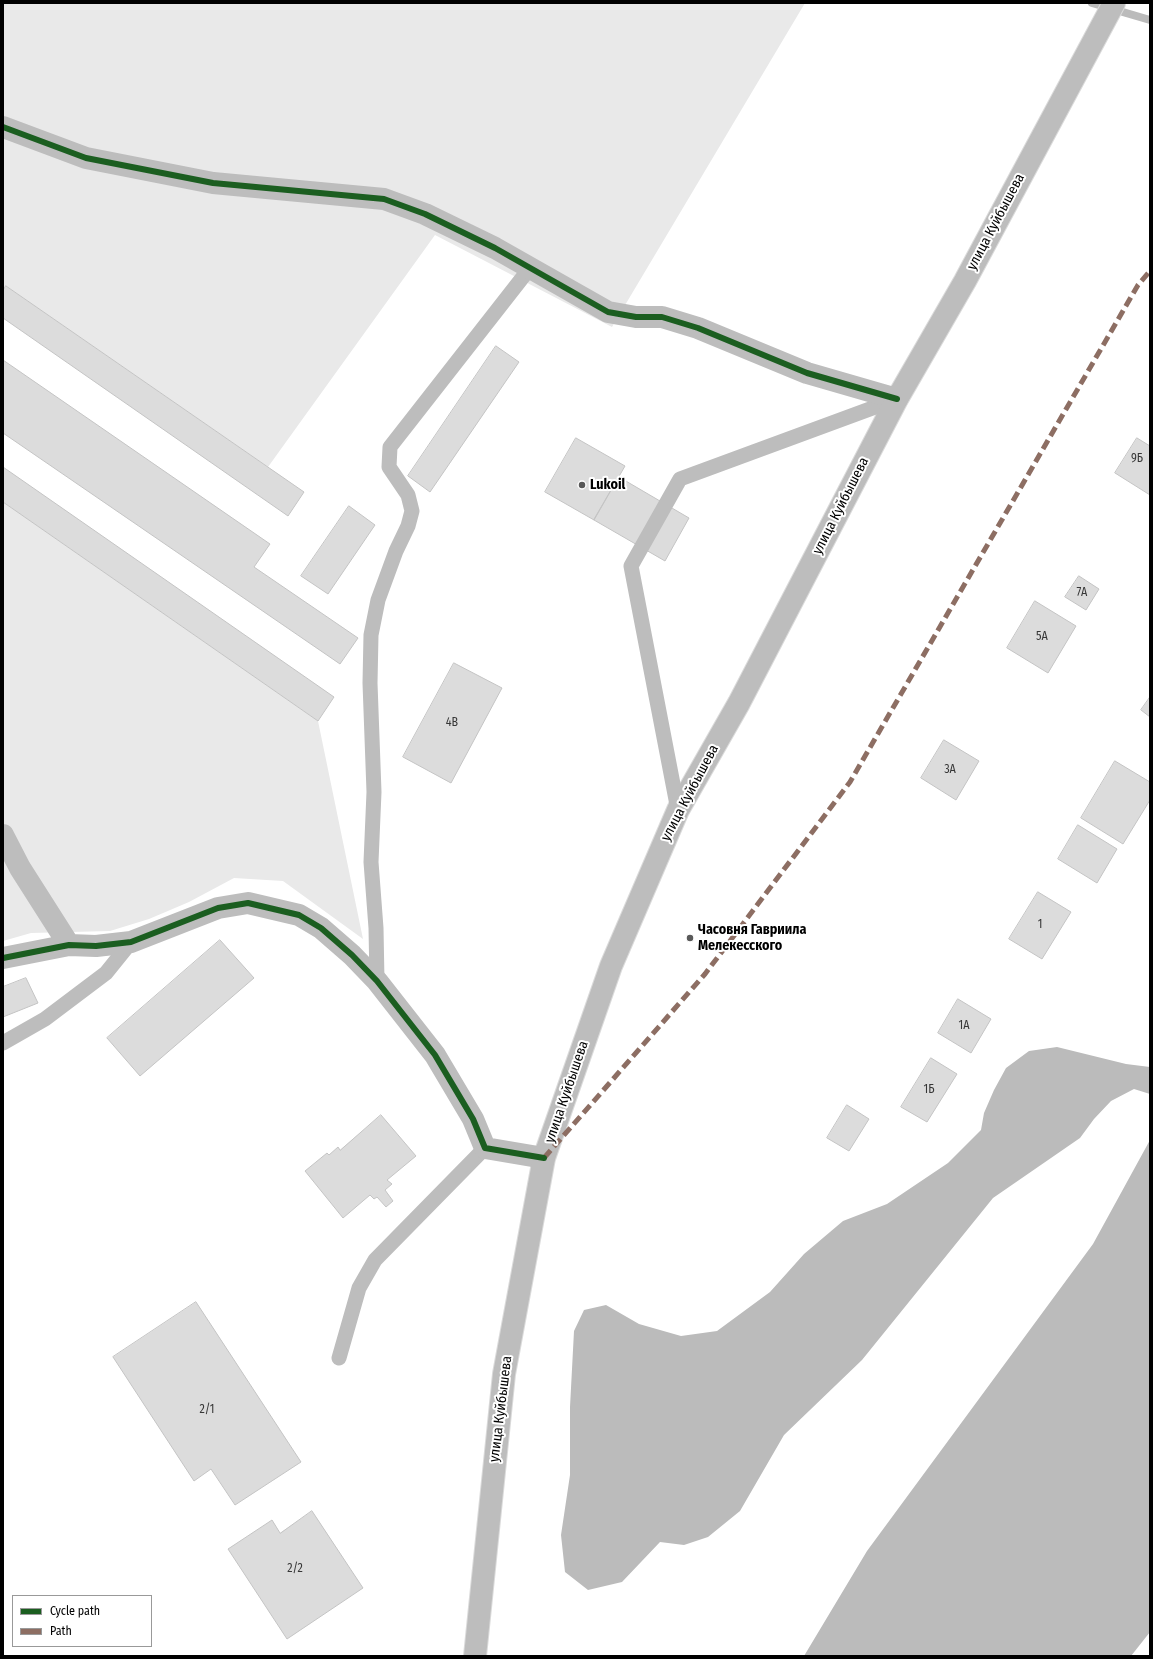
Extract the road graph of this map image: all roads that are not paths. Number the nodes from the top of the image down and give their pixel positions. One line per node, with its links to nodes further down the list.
1 (1114, 3): 4 (main road, улица Куйбышева)
2 (3, 127): 3 (main road)
3 (530, 268): 4 (main road); 10 (lane)
4 (896, 399): 5 (main road, улица Куйбышева); 5 (lane)
5 (678, 810): 13 (main road, улица Куйбышева)
6 (3, 835): 8 (main road)
7 (131, 942): 8 (main road); 10 (main road); 11 (lane)
8 (69, 945): 9 (main road)
9 (3, 958)
10 (377, 981): 12 (main road)
11 (3, 1043)
12 (484, 1148): 13 (main road); 14 (lane)
13 (544, 1158): 15 (main road, улица Куйбышева)
14 (339, 1358)
15 (475, 1656)

